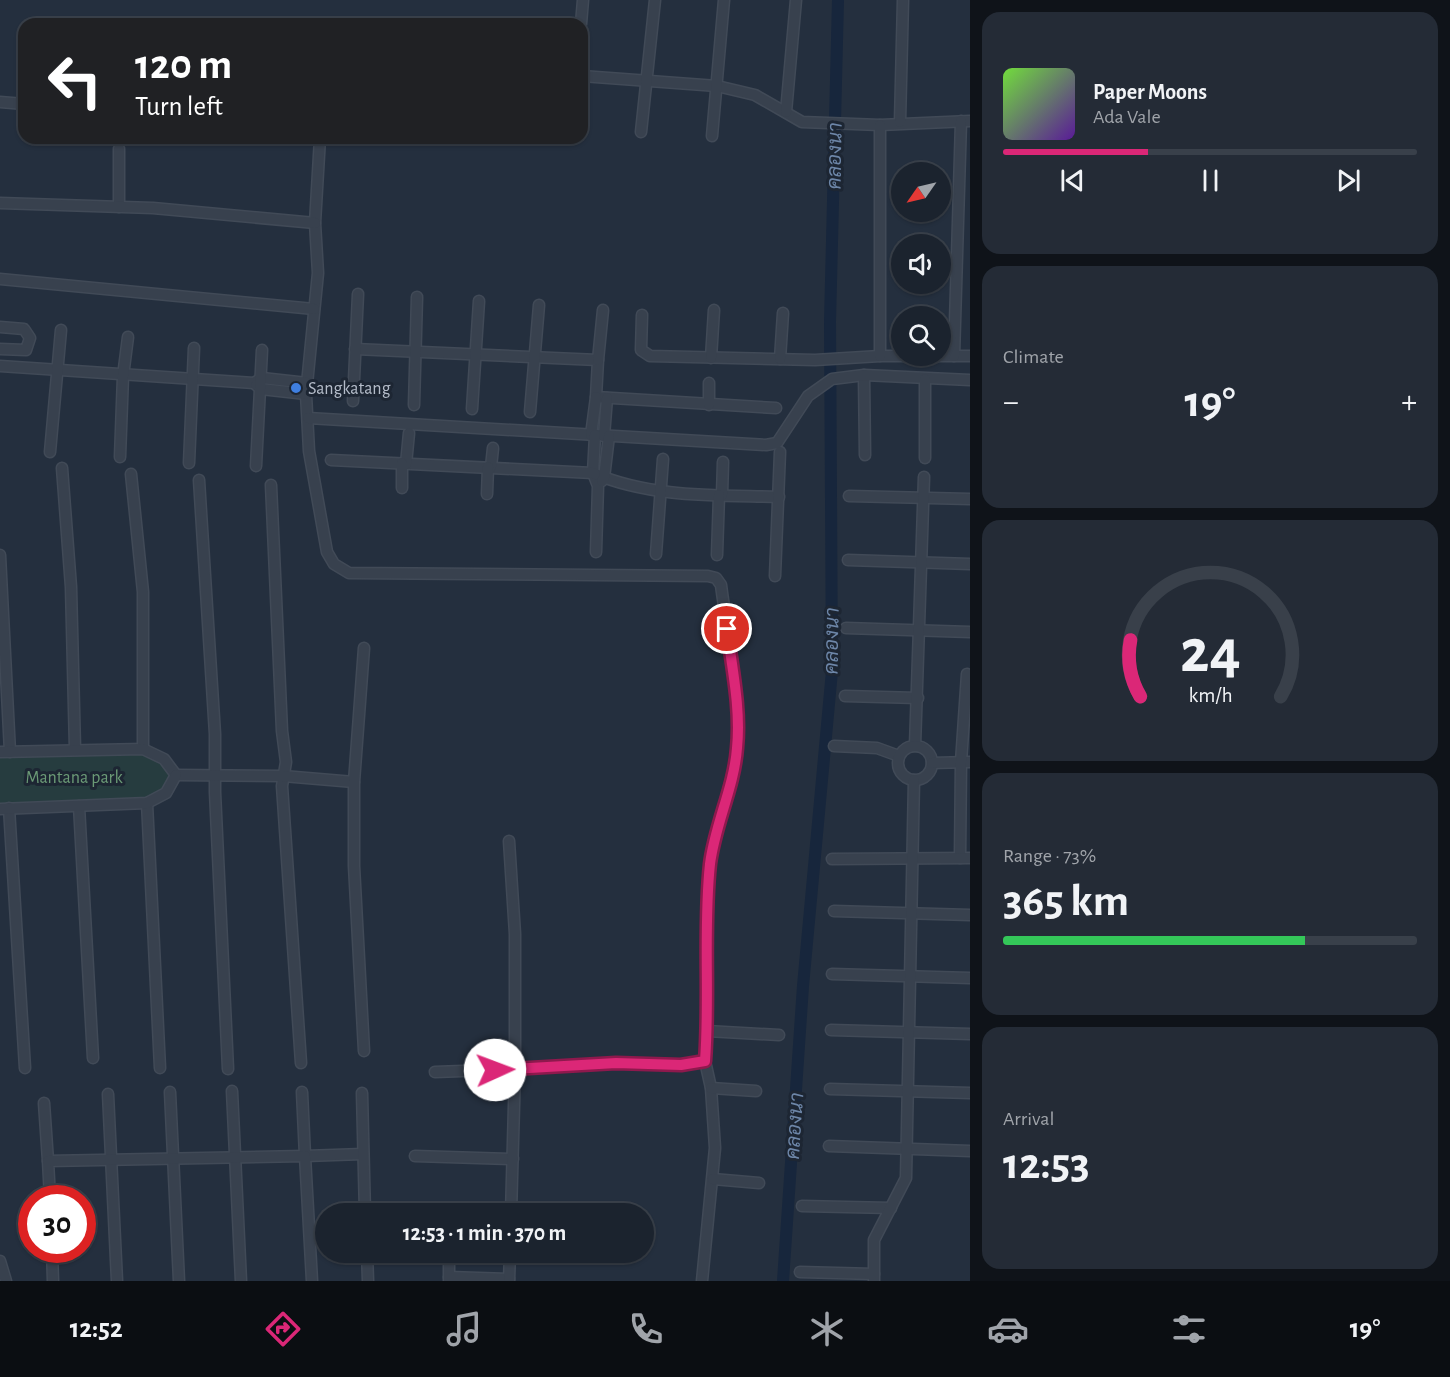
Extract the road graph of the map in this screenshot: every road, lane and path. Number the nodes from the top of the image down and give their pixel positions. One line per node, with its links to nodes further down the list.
1 (583, 0): 6 (street)
2 (655, 0): 8 (street)
3 (724, 0): 9 (street)
4 (796, 0): 12 (street)
5 (903, 0): 14 (street)
6 (582, 18)
7 (588, 76): 8 (street)
8 (647, 79): 9 (street); 16 (street)
9 (717, 86): 12 (street); 17 (street)
10 (0, 102): 11 (street)
11 (18, 104)
12 (786, 112): 15 (street)
13 (966, 121): 14 (street); 43 (street)
14 (900, 122): 15 (street)
15 (875, 124): 42 (street)
16 (641, 132)
17 (712, 136)
18 (320, 144): 22 (street)
19 (119, 149): 21 (street)
20 (0, 203): 21 (street)
21 (119, 207): 22 (street)
22 (315, 223): 28 (street)
23 (0, 279): 28 (street)
24 (358, 294): 38 (street)
25 (417, 297): 40 (street)
26 (478, 302): 41 (street)
27 (539, 305): 46 (street)
28 (314, 309): 58 (street)
29 (603, 310): 48 (street)
30 (714, 310): 45 (street)
31 (783, 313): 47 (street)
32 (642, 315): 45 (street)
33 (0, 327): 37 (street)
34 (60, 330): 50 (street)
35 (128, 337): 51 (street)
36 (194, 348): 54 (street)
37 (0, 349)
38 (355, 349): 40 (street); 60 (street)
39 (262, 350): 56 (street)
40 (414, 352): 41 (street); 61 (street)
41 (476, 356): 46 (street); 64 (street)
42 (880, 356): 43 (street); 47 (street)
43 (954, 356): 44 (street)
44 (970, 356)
45 (711, 358): 47 (street)
46 (536, 359): 48 (street); 65 (street)
47 (780, 359)
48 (598, 360): 59 (street)
49 (0, 366): 50 (street)
50 (57, 370): 51 (street); 70 (street)
51 (123, 375): 54 (street); 73 (street)
52 (864, 375): 53 (street); 68 (street); 72 (street)
53 (925, 379): 55 (street); 74 (street)
54 (193, 380): 56 (street); 78 (street)
55 (970, 380)
56 (259, 383): 58 (street); 80 (street)
57 (709, 383): 62 (street)
58 (306, 388): 66 (street)
59 (602, 398): 62 (street); 68 (street)
60 (353, 400)
61 (414, 405)
62 (709, 405): 63 (street)
63 (776, 408)
64 (472, 409)
65 (530, 412)
66 (309, 418): 68 (street); 138 (street)
67 (409, 433): 79 (street)
68 (600, 436): 83 (street); 87 (street)
69 (493, 448): 81 (street)
70 (50, 452)
71 (780, 452): 94 (street)
72 (865, 455)
73 (120, 457)
74 (925, 458)
75 (663, 459): 90 (street)
76 (331, 460): 79 (street)
77 (723, 462): 92 (street)
78 (189, 463)
79 (404, 463): 81 (street); 89 (street)
80 (256, 466)
81 (490, 467): 83 (street); 91 (street)
82 (62, 468): 114 (street)
83 (593, 473): 87 (street)
84 (131, 474): 115 (street)
85 (924, 477): 95 (street)
86 (199, 480): 122 (street)
87 (601, 482): 90 (street); 97 (street)
88 (271, 485): 121 (street)
89 (402, 488)
90 (661, 491): 92 (street); 98 (street)
91 (487, 494)
92 (720, 495): 94 (street); 100 (street)
93 (849, 495): 95 (street)
94 (779, 497): 104 (street)
95 (923, 498): 96 (street); 102 (street)
96 (970, 499)
97 (596, 552)
98 (656, 554)
99 (0, 555): 116 (street)
100 (717, 555)
101 (848, 560): 102 (street)
102 (921, 562): 103 (street); 106 (street)
103 (970, 564)
104 (776, 576)
105 (846, 628): 106 (street)
106 (920, 630): 107 (street); 111 (street)
107 (970, 632)
108 (364, 648): 124 (street)
109 (966, 674): 118 (street)
110 (845, 696): 111 (street)
111 (918, 698): 113 (street)
112 (834, 746): 117 (street)
113 (915, 746): 117 (street); 119 (street)
114 (75, 749): 115 (street); 116 (street)
115 (143, 749): 120 (street)
116 (5, 752)
117 (899, 756): 123 (street)
118 (965, 762): 119 (street); 129 (street)
119 (932, 763): 123 (street)
120 (176, 775): 122 (street); 125 (street)
121 (283, 776): 122 (street); 124 (street); 146 (street)
122 (216, 777): 149 (street)
123 (914, 780): 131 (street)
124 (354, 782): 143 (street)
125 (147, 803): 126 (street); 148 (street)
126 (79, 806): 127 (street); 144 (street)
127 (5, 808): 147 (street)
128 (509, 841): 150 (street)
129 (965, 858): 131 (street)
130 (832, 859): 131 (street)
131 (913, 859): 133 (street)
132 (834, 911): 133 (street)
133 (913, 913): 134 (street); 136 (street)
134 (970, 915)
135 (832, 974): 136 (street)
136 (912, 976): 137 (street); 140 (street)
137 (970, 978)
138 (707, 1030): 142 (street); 145 (street)
139 (831, 1030): 140 (street)
140 (910, 1033): 141 (street); 155 (street)
141 (970, 1034)
142 (779, 1035)
143 (364, 1051)
144 (93, 1058)
145 (705, 1061): 150 (street); 152 (street)
146 (302, 1063)
147 (25, 1068)
148 (160, 1068)
149 (228, 1069)
150 (515, 1069): 151 (street); 171 (street)
151 (435, 1072)
152 (711, 1088): 154 (street); 174 (street)
153 (830, 1089): 155 (street)
154 (756, 1090)
155 (909, 1091): 160 (street); 164 (street)
156 (170, 1092): 170 (street)
157 (232, 1092): 169 (street)
158 (302, 1092): 167 (street)
159 (362, 1093): 166 (street)
160 (970, 1093)
161 (108, 1094): 173 (street)
162 (44, 1103): 172 (street)
163 (829, 1146): 164 (street)
164 (908, 1149): 165 (street); 180 (street)
165 (970, 1151)
166 (363, 1154): 167 (street); 177 (street)
167 (305, 1156): 169 (street); 195 (street)
168 (415, 1156): 171 (street)
169 (235, 1158): 170 (street); 194 (street)
170 (173, 1159): 173 (street); 193 (street)
171 (513, 1159): 178 (street)
172 (48, 1161): 173 (street); 176 (street)
173 (111, 1161): 192 (street)
174 (713, 1179): 175 (street); 197 (street)
175 (759, 1183)
176 (49, 1185)
177 (365, 1203)
178 (511, 1203)
179 (802, 1206): 180 (street)
180 (891, 1208): 187 (street)
181 (0, 1261): 190 (street)
182 (52, 1263): 191 (street)
183 (367, 1263): 196 (street)
184 (450, 1263): 188 (street)
185 (510, 1263): 189 (street)
186 (800, 1272): 187 (street)
187 (874, 1278)
188 (449, 1279): 189 (street)
189 (509, 1280)
190 (6, 1281)
191 (53, 1281)
192 (117, 1281)
193 (179, 1281)
194 (241, 1281)
195 (312, 1281)
196 (368, 1281)
197 (702, 1281)

